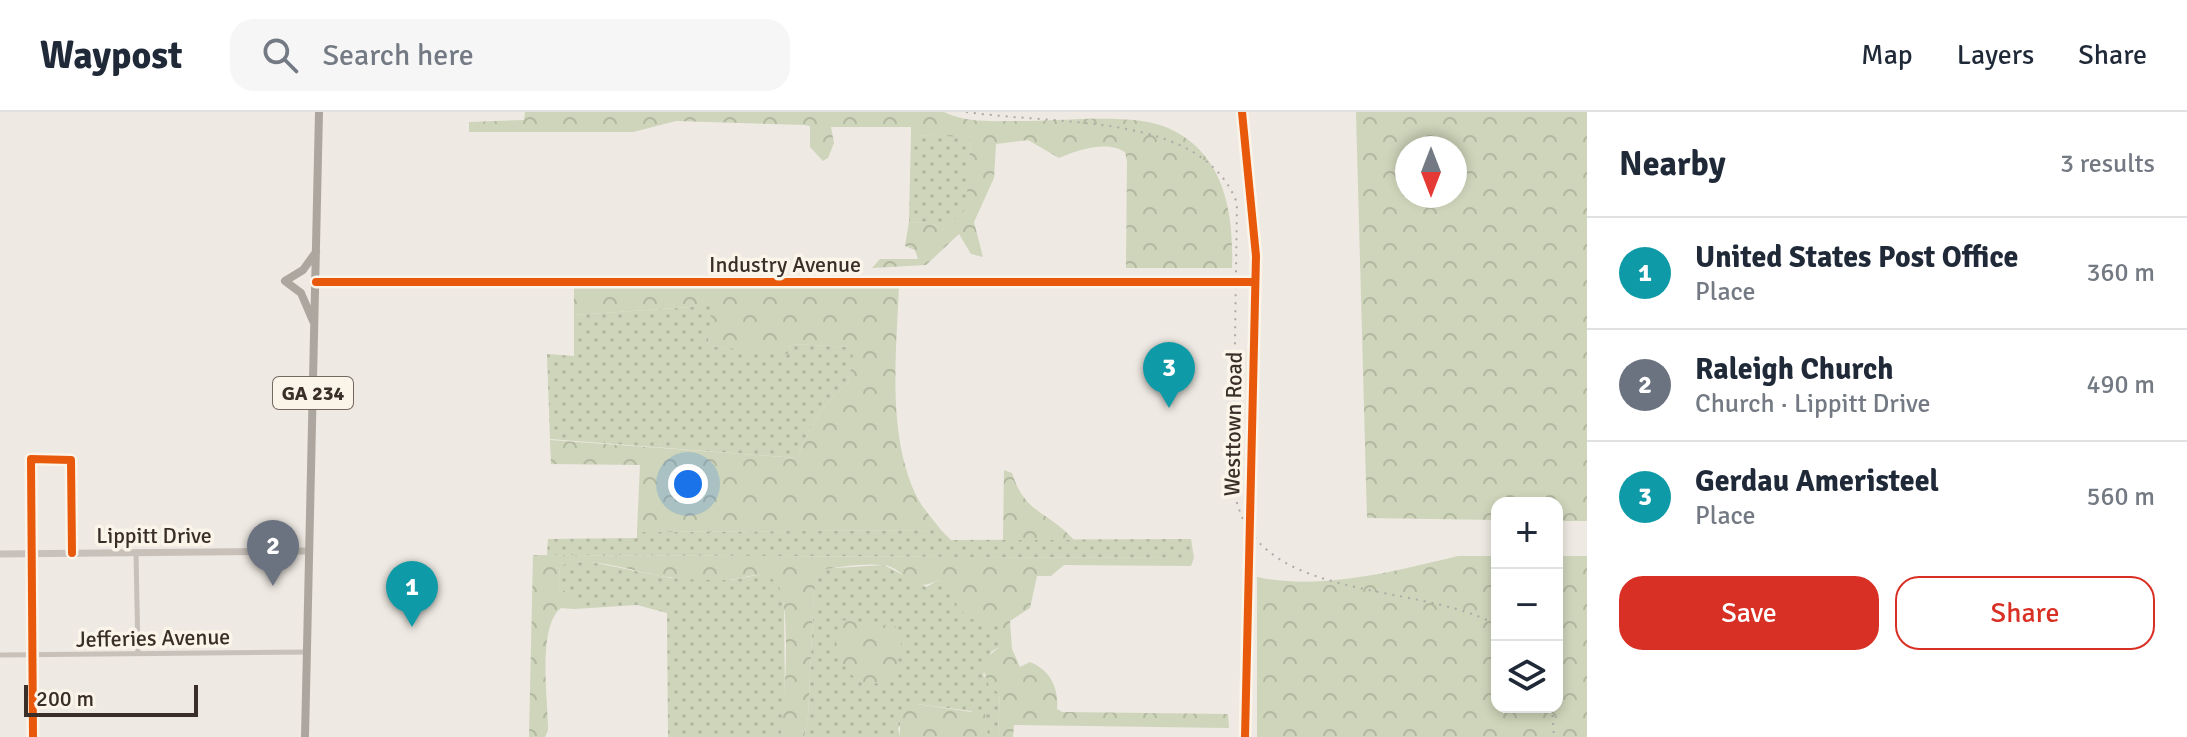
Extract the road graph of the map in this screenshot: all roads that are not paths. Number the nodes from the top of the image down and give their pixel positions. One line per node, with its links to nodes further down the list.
1 (319, 112): 3 (main road, GA 234)
2 (1242, 112): 5 (street, Westtown Road)
3 (317, 250): 4 (main road, GA 234); 6 (main road)
4 (316, 282): 5 (street, Industry Avenue); 6 (main road, GA 234)
5 (1254, 282): 18 (street, Westtown Road)
6 (315, 325): 7 (main road, GA 234)
7 (309, 551): 9 (street, Lippitt Drive); 12 (main road, GA 234)
8 (72, 553): 9 (street, Lippitt Drive); 11 (street, Lippitt Drive); 11 (street)
9 (136, 553): 13 (street)
10 (0, 554): 11 (street, Lippitt Drive)
11 (31, 554): 15 (street)
12 (307, 652): 13 (street, Jefferies Avenue); 17 (main road, GA 234)
13 (138, 654): 15 (street, Jefferies Avenue)
14 (0, 655): 15 (street, Jefferies Avenue)
15 (32, 655): 16 (street)
16 (33, 737)
17 (305, 737)
18 (1245, 737)

